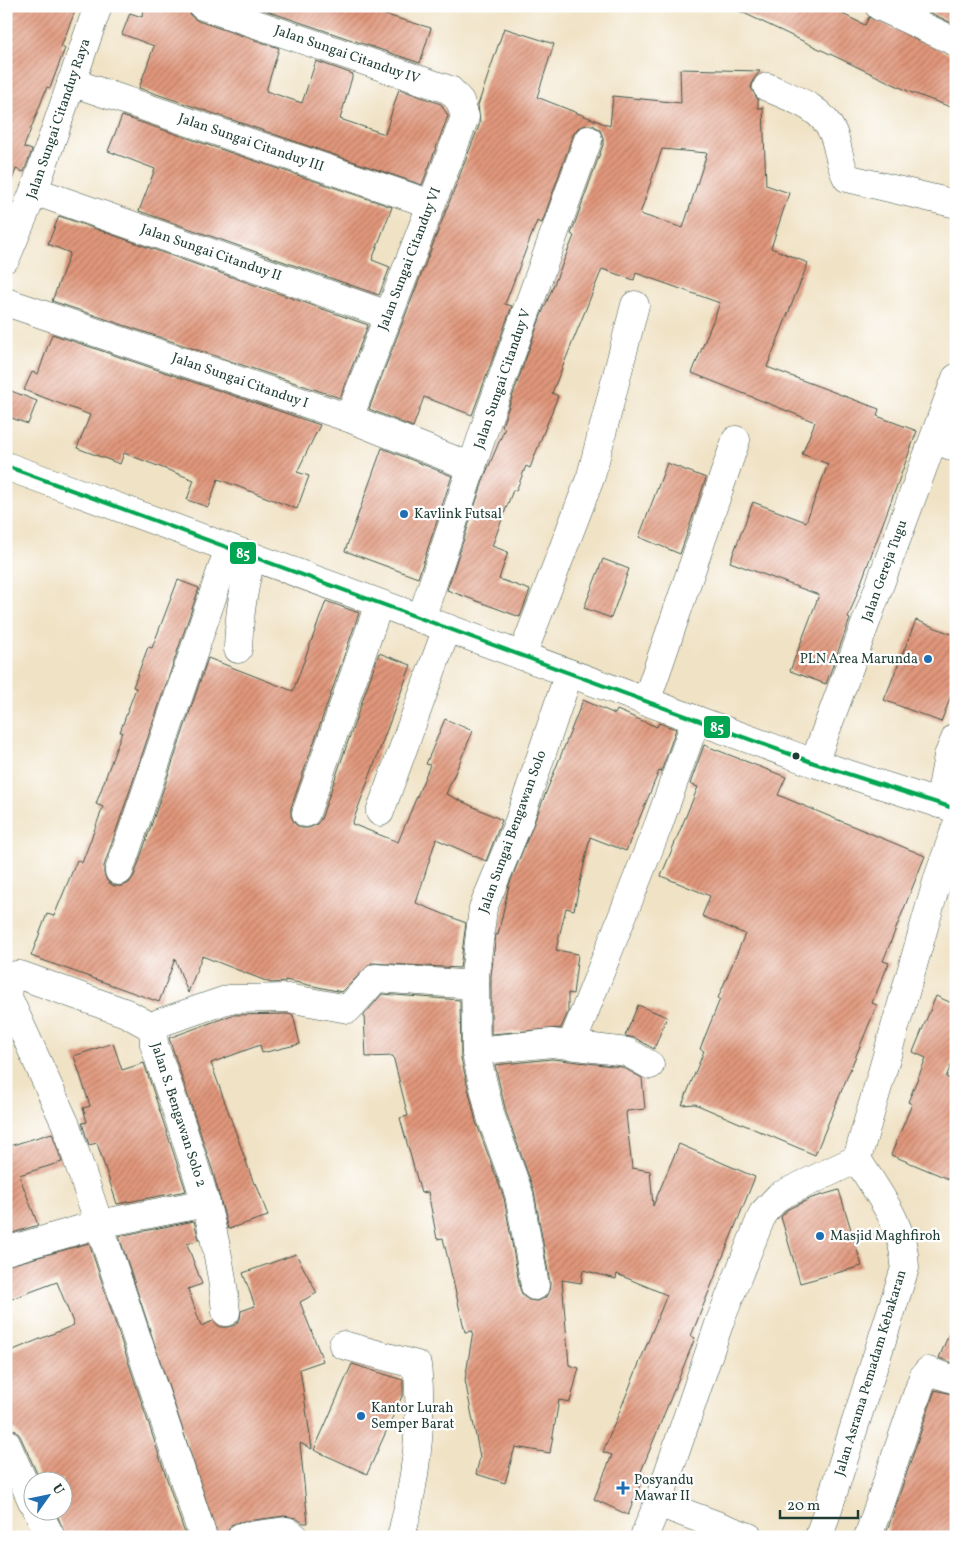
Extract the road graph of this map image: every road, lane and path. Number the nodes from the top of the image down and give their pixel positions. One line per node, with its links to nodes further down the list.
1 (98, 6): 5 (street, Jalan Sungai Citanduy Raya)
2 (203, 6): 7 (street, Jalan Sungai Citanduy IV)
3 (879, 6): 4 (street)
4 (956, 42)
5 (71, 82): 9 (street, Jalan Sungai Citanduy Raya); 10 (street, Jalan Sungai Citanduy III)
6 (767, 87): 11 (street)
7 (460, 101): 10 (street, Jalan Sungai Citanduy VI)
8 (588, 140): 21 (street, Jalan Sungai Citanduy V)
9 (34, 191): 12 (street, Jalan Sungai Citanduy Raya); 15 (street, Jalan Sungai Citanduy II)
10 (431, 204): 15 (street, Jalan Sungai Citanduy VI)
11 (956, 204)
12 (6, 258)
13 (6, 302): 17 (street, Jalan Sungai Citanduy I)
14 (635, 305): 27 (street)
15 (388, 315): 17 (street, Jalan Sungai Citanduy VI)
16 (956, 378): 19 (street, Jalan Gereja Tugu)
17 (349, 418): 21 (street, Jalan Sungai Citanduy I)
18 (736, 440): 29 (street)
19 (945, 443): 32 (street, Jalan Gereja Tugu)
20 (6, 466): 22 (street)
21 (472, 467): 24 (street, Jalan Sungai Citanduy V)
22 (241, 552): 23 (street); 26 (street); 37 (street)
23 (379, 604): 24 (street); 35 (street)
24 (421, 619): 25 (street)
25 (447, 628): 27 (street); 34 (street)
26 (238, 649)
27 (522, 656): 28 (street)
28 (569, 674): 29 (street); 38 (street, Jalan Sungai Bengawan Solo)
29 (646, 702): 30 (street)
30 (696, 720): 32 (street); 40 (street)
31 (956, 737): 33 (street)
32 (814, 763): 33 (street)
33 (947, 807)
34 (380, 812)
35 (306, 813)
36 (956, 827): 43 (street)
37 (119, 871)
38 (475, 986): 39 (street); 41 (street, Jalan Sungai Bengawan Solo)
39 (153, 1028): 44 (street, Jalan S. Bengawan Solo 2); 45 (street)
40 (575, 1036)
41 (476, 1051): 42 (street); 47 (street, Jalan Sungai Bengawan Solo)
42 (650, 1065)
43 (858, 1159): 53 (street); 62 (street, Jalan Asrama Pemadam Kebakaran)
44 (206, 1203): 45 (street); 48 (street, Jalan S. Bengawan Solo 2)
45 (98, 1224): 46 (street); 56 (street)
46 (6, 1251)
47 (535, 1286)
48 (226, 1312)
49 (343, 1345): 59 (street)
50 (956, 1380): 63 (street)
51 (6, 1444): 52 (street)
52 (22, 1479)
53 (658, 1503): 60 (street); 61 (street)
54 (43, 1520): 55 (street)
55 (51, 1537)
56 (203, 1537)
57 (241, 1537): 58 (street)
58 (295, 1537)
59 (400, 1537)
60 (644, 1537)
61 (749, 1537)
62 (819, 1537)
63 (868, 1537)

